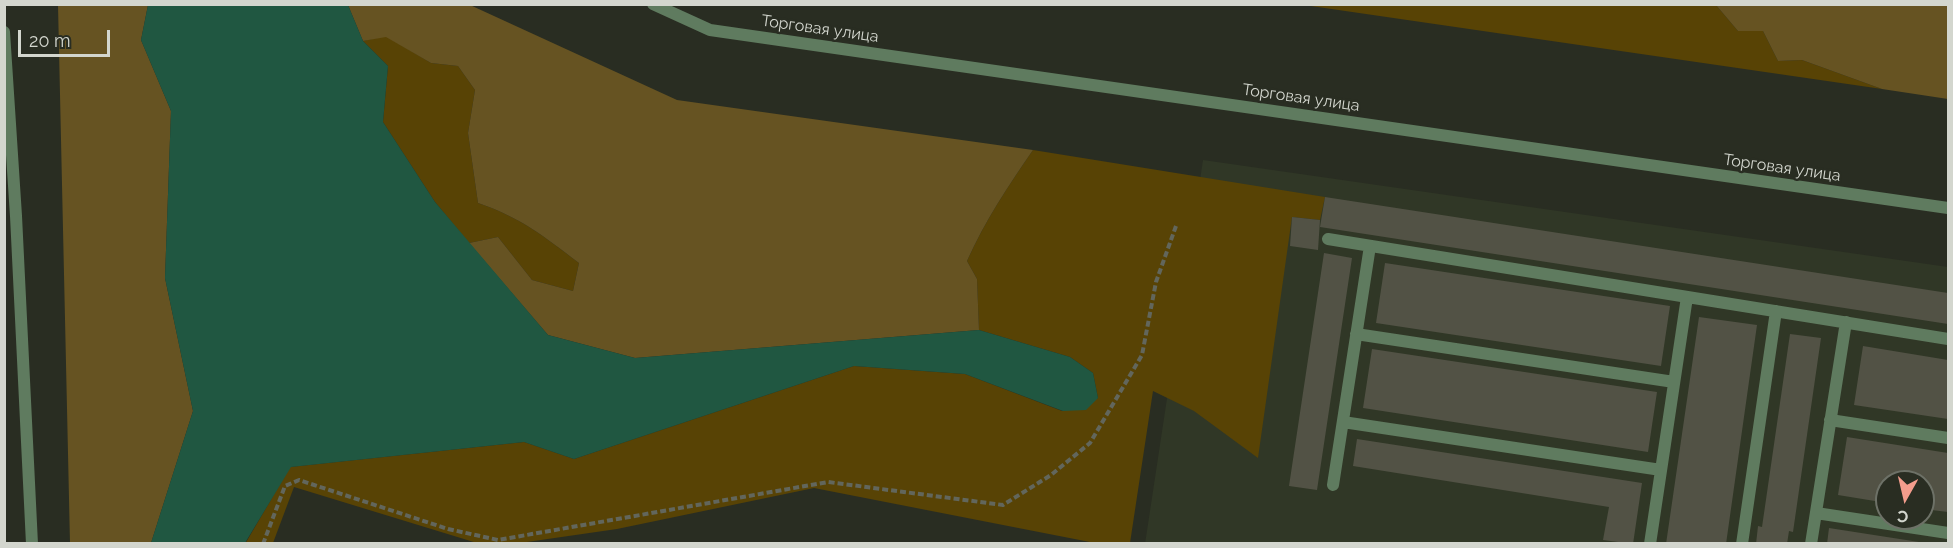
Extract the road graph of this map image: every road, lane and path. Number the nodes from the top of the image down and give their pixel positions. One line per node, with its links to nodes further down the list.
1 (653, 4): 3 (street, Торговая улица)
2 (4, 32): 4 (street)
3 (1948, 208)
4 (10, 216): 21 (street)
5 (1176, 226): 22 (path)
6 (1328, 239): 7 (street)
7 (1370, 246): 8 (street); 11 (street)
8 (1687, 297): 9 (street); 13 (street)
9 (1776, 312): 10 (street); 24 (street)
10 (1846, 322): 12 (street); 14 (street)
11 (1356, 334): 13 (street); 15 (street)
12 (1948, 339)
13 (1674, 382): 17 (street)
14 (1830, 420): 16 (street); 19 (street)
15 (1343, 422): 17 (street); 18 (street)
16 (1948, 438)
17 (1661, 470): 23 (street)
18 (1333, 485)
19 (1816, 513): 20 (street); 25 (street)
20 (1948, 533)
21 (32, 543)
22 (263, 543)
23 (1650, 543)
24 (1742, 543)
25 (1811, 543)

